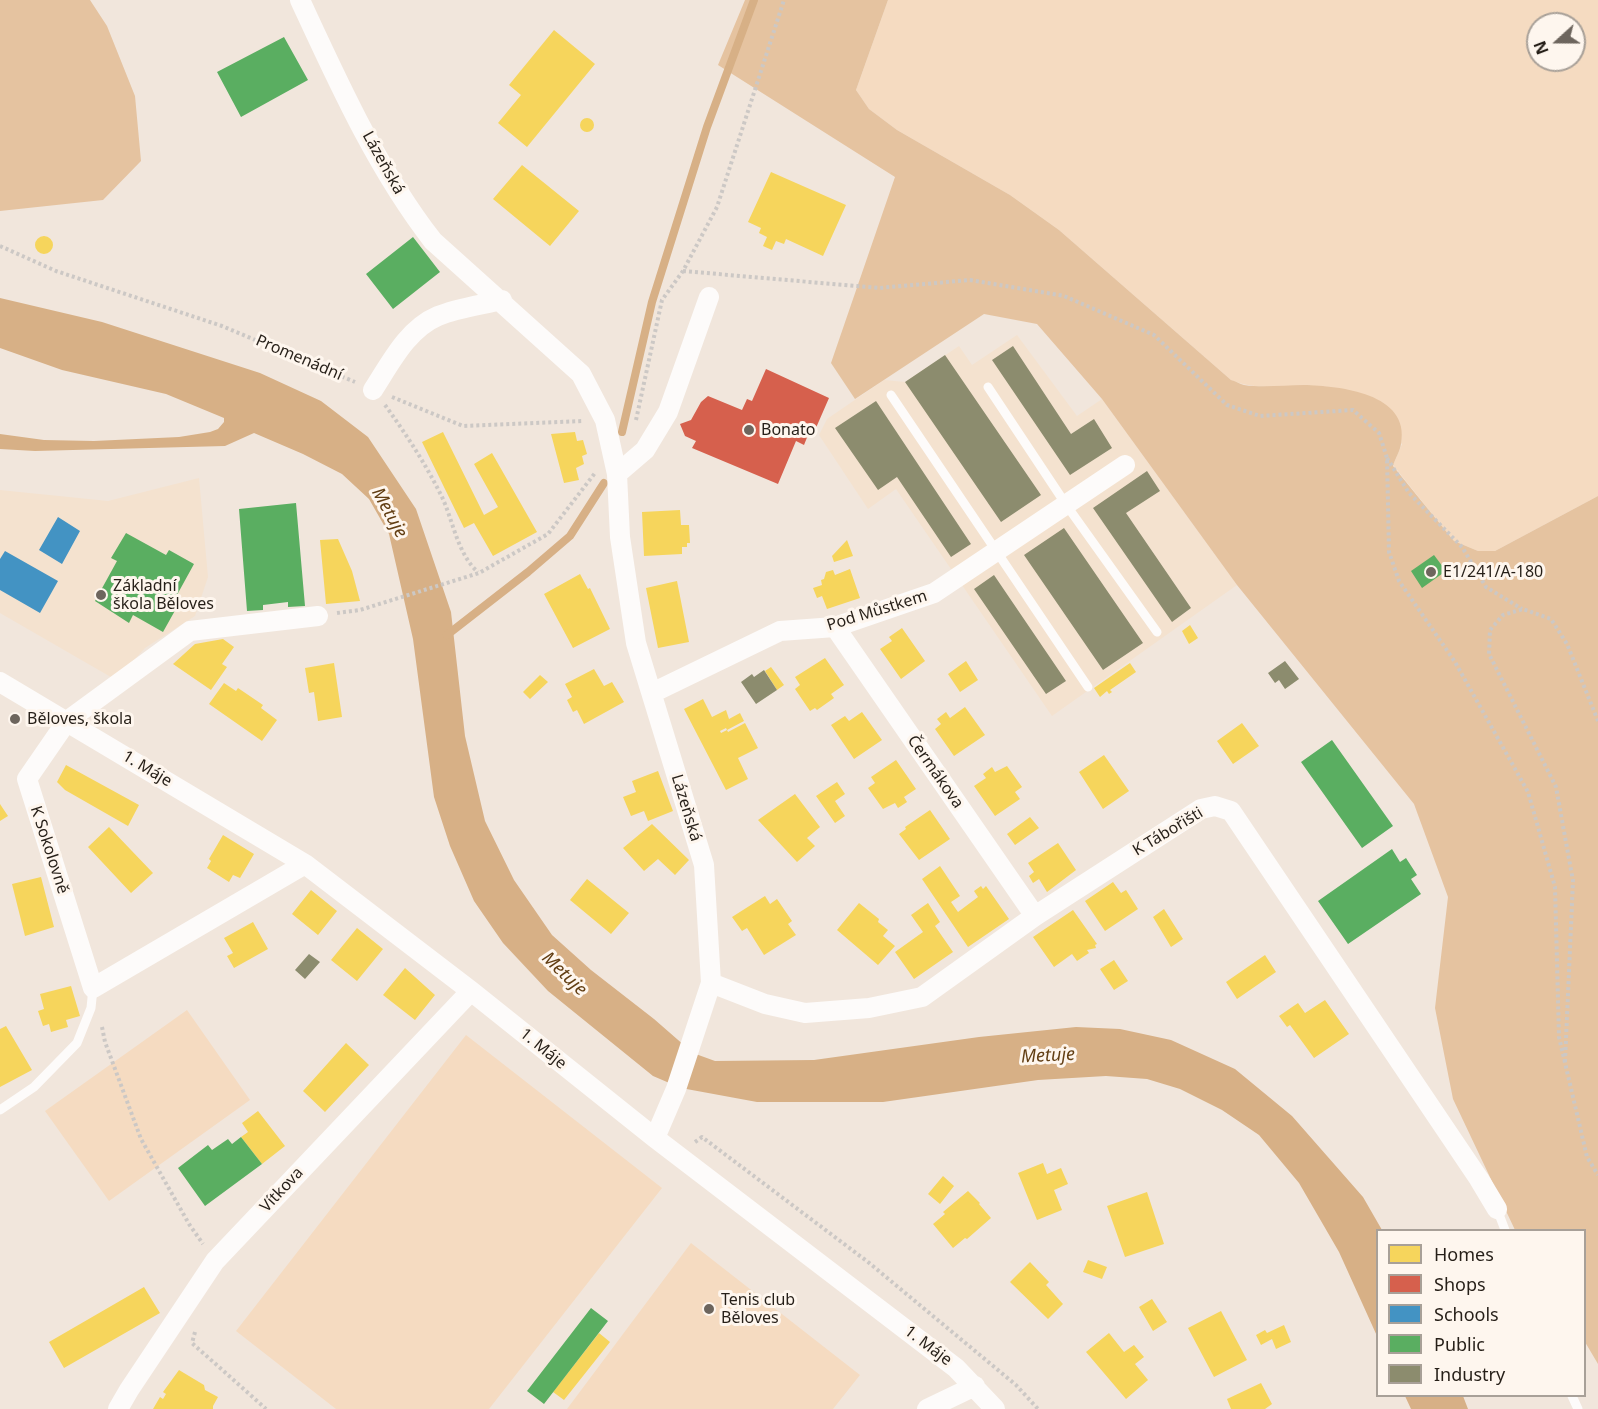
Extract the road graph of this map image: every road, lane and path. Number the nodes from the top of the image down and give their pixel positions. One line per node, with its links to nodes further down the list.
1 (300, 0): 6 (street, Lázeňská)
2 (784, 0): 4 (path)
3 (0, 246): 8 (path, Promenádní)
4 (683, 271): 11 (path); 13 (path)
5 (709, 297): 15 (street)
6 (502, 300): 8 (street); 10 (street, Lázeňská)
7 (988, 387): 16 (lane)
8 (373, 390): 10 (path, Promenádní); 18 (path)
9 (891, 395): 17 (lane)
10 (605, 420): 12 (street, Lázeňská)
11 (632, 431)
12 (612, 452): 15 (street, Lázeňská); 18 (path)
13 (1387, 458): 19 (path); 34 (path)
14 (1125, 465): 16 (street, Pod Můstkem)
15 (617, 474): 26 (street, Lázeňská)
16 (1067, 506): 17 (street, Pod Můstkem); 23 (lane)
17 (996, 552): 22 (street, Pod Můstkem); 25 (lane)
18 (479, 573): 20 (path)
19 (1523, 609): 28 (path); 34 (path)
20 (360, 610)
21 (318, 616): 27 (street)
22 (835, 627): 26 (street, Pod Můstkem); 30 (street, Čermákova)
23 (1157, 632)
24 (0, 682): 27 (street, 1. Máje)
25 (1088, 687)
26 (652, 693): 31 (street, Lázeňská)
27 (67, 721): 29 (street, 1. Máje); 32 (street, K Sokolovně)
28 (1598, 721)
29 (305, 864): 32 (street); 33 (street, 1. Máje)
30 (1035, 916): 31 (street, K Tábořišti); 39 (street, K Tábořišti)
31 (711, 983): 36 (street, Lázeňská)
32 (93, 988): 35 (lane, K Sokolovně); 41 (path)
33 (471, 991): 36 (street, 1. Máje); 41 (street, Vítkova)
34 (1565, 1069): 38 (path)
35 (0, 1110)
36 (655, 1138): 37 (street, 1. Máje)
37 (677, 1155): 43 (street, 1. Máje); 48 (path)
38 (1598, 1176)
39 (1497, 1209): 40 (lane)
40 (1505, 1229)
41 (215, 1261): 44 (street, Vítkova)
42 (198, 1323): 45 (path)
43 (975, 1386): 46 (street); 47 (street, 1. Máje)
44 (118, 1409)
45 (266, 1409)
46 (927, 1409)
47 (995, 1409)
48 (1038, 1409)

